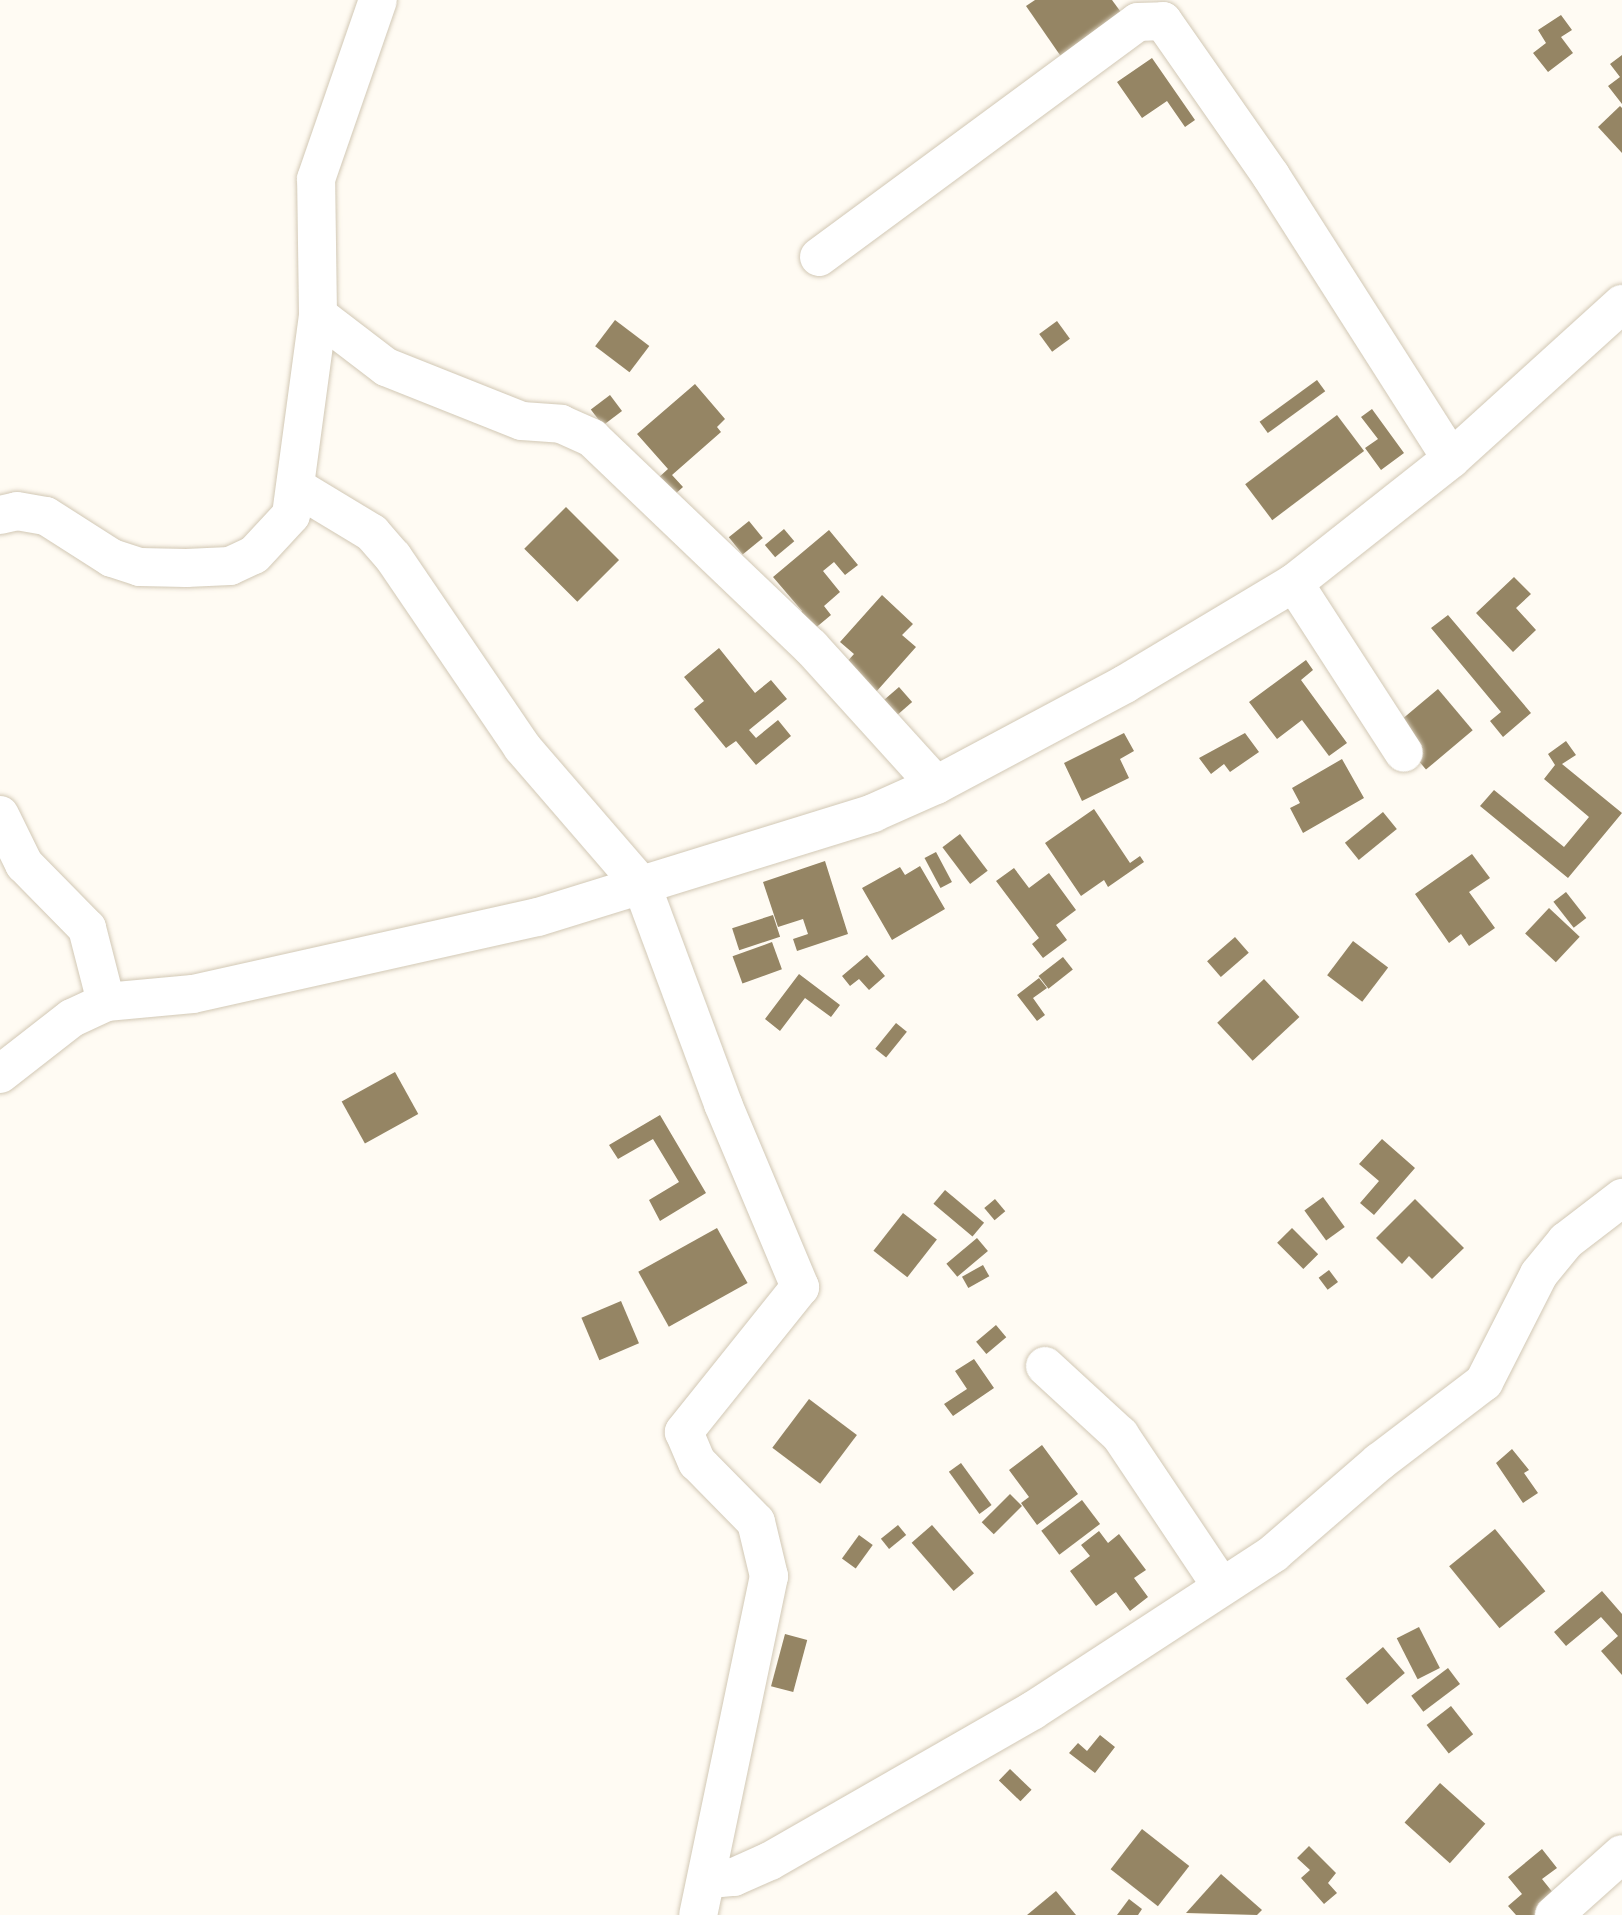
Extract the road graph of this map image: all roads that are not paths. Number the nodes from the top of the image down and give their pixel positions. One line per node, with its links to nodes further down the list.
1 (378, 0): 4 (street)
2 (819, 257): 5 (street)
3 (1622, 304): 5 (street)
4 (318, 315): 6 (street); 10 (street)
5 (1451, 459): 8 (street)
6 (296, 486): 7 (street); 12 (street)
7 (0, 515)
8 (1294, 583): 9 (street); 10 (street)
9 (1404, 752)
10 (936, 785): 12 (street)
11 (0, 815): 13 (street)
12 (642, 886): 13 (street); 19 (street)
13 (106, 1002): 14 (street)
14 (0, 1074)
15 (1622, 1198): 17 (street)
16 (1045, 1366): 17 (street)
17 (1221, 1586): 19 (street)
18 (1622, 1854): 20 (street)
19 (710, 1879): 21 (street)
20 (1565, 1911)
21 (698, 1915)

